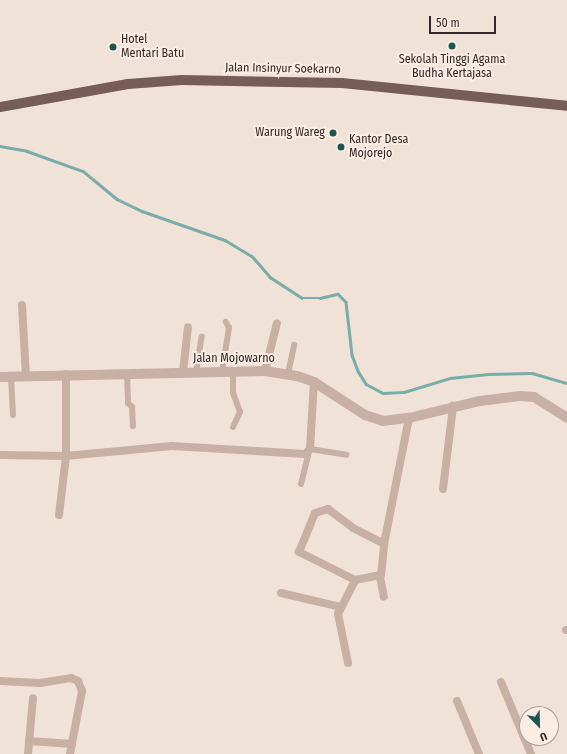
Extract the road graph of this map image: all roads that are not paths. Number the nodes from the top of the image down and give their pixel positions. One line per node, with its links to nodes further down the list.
1 (567, 106): 2 (main road, Jalan Insinyur Soekarno)
2 (0, 107)
3 (22, 305): 17 (street)
4 (226, 322): 13 (street)
5 (277, 323): 10 (street)
6 (188, 327): 11 (street)
7 (202, 336): 12 (street)
8 (294, 345): 16 (street)
9 (233, 371): 10 (street, Jalan Mojowarno); 13 (street, Jalan Mojowarno); 26 (street)
10 (265, 371): 16 (street, Jalan Mojowarno)
11 (183, 372): 12 (street, Jalan Mojowarno); 14 (street, Jalan Mojowarno)
12 (196, 372): 13 (street, Jalan Mojowarno)
13 (222, 372)
14 (127, 373): 15 (street, Jalan Mojowarno); 25 (street)
15 (66, 374): 17 (street, Jalan Mojowarno); 30 (street)
16 (288, 374): 20 (street, Jalan Mojowarno)
17 (26, 376): 18 (street, Jalan Mojowarno)
18 (11, 377): 19 (street, Jalan Mojowarno); 22 (street)
19 (0, 378)
20 (314, 382): 23 (street, Jalan Mojowarno); 27 (street)
21 (453, 406): 23 (street, Jalan Mojowarno); 24 (street, Jalan Mojowarno); 32 (street)
22 (13, 415)
23 (409, 418): 34 (street)
24 (567, 418)
25 (133, 426)
26 (233, 427)
27 (310, 449): 29 (street); 30 (street); 31 (street)
28 (0, 455): 30 (street)
29 (347, 455)
30 (66, 456): 33 (street)
31 (301, 484)
32 (443, 490)
33 (59, 515)
34 (384, 544): 35 (street); 36 (street)
35 (380, 577): 36 (street); 38 (street)
36 (355, 580): 39 (street)
37 (281, 593): 39 (street)
38 (384, 597)
39 (341, 607): 40 (street)
40 (348, 663)
41 (0, 681): 46 (street)
42 (501, 682): 50 (street)
43 (33, 698): 45 (street)
44 (457, 701): 49 (street)
45 (29, 741): 46 (street); 47 (street)
46 (72, 744): 48 (street)
47 (28, 754)
48 (70, 754)
49 (479, 754)
50 (531, 754)

